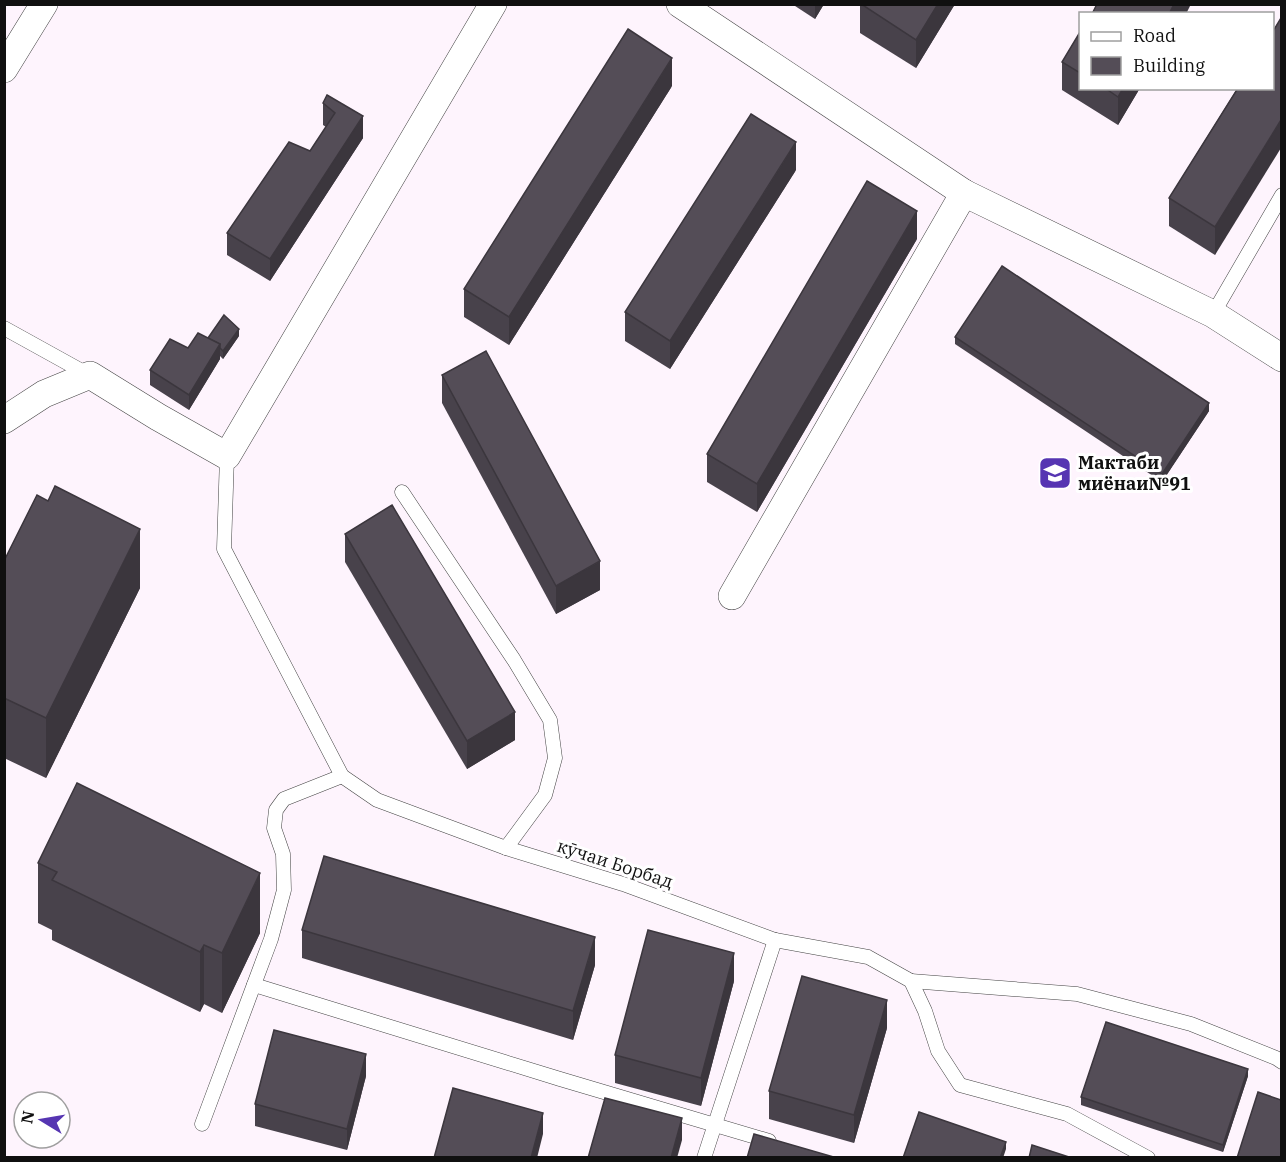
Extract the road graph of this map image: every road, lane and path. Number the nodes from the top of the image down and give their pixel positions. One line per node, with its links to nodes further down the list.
1 (44, 4): 4 (street)
2 (493, 4): 12 (street)
3 (680, 4): 5 (street)
4 (4, 69)
5 (964, 193): 7 (street); 14 (street)
6 (1281, 195): 7 (lane)
7 (1213, 314): 9 (street)
8 (4, 328): 10 (lane)
9 (1281, 358)
10 (90, 375): 11 (street); 12 (street)
11 (4, 420)
12 (227, 456): 15 (lane, кӯчаи Борбад)
13 (402, 492): 16 (lane)
14 (732, 596)
15 (342, 776): 16 (lane, кӯчаи Борбад); 19 (lane)
16 (506, 848): 17 (lane, кӯчаи Борбад)
17 (775, 940): 18 (lane, кӯчаи Борбад); 22 (lane)
18 (910, 981): 20 (lane); 25 (lane)
19 (254, 986): 21 (lane); 22 (lane)
20 (1281, 1062)
21 (202, 1124)
22 (715, 1124): 23 (lane); 24 (lane)
23 (781, 1144)
24 (704, 1158)
25 (1148, 1158)

